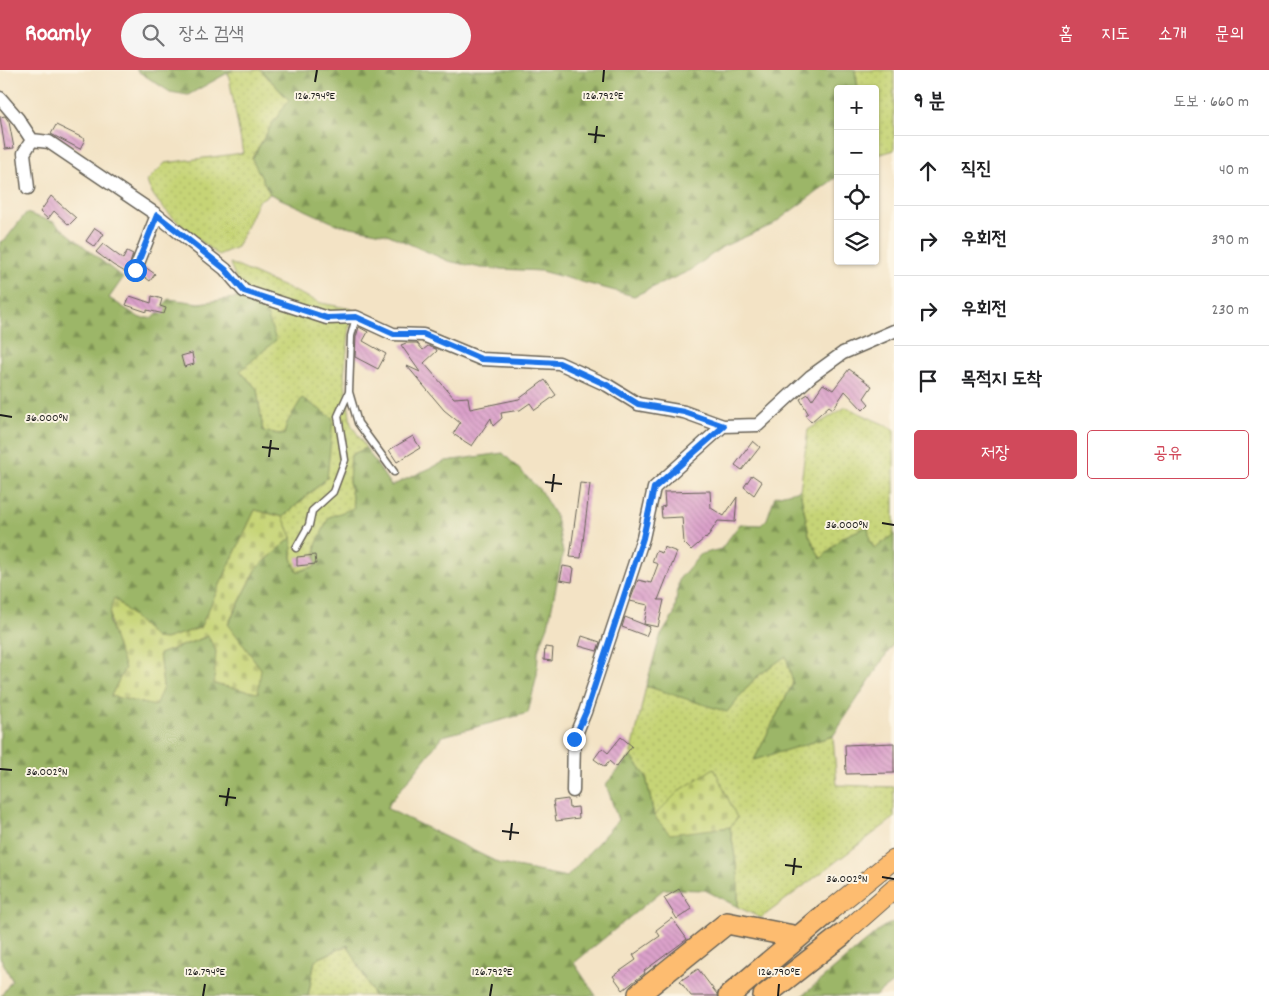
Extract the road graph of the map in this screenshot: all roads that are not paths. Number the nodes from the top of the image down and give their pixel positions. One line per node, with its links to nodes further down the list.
1 (0, 98): 2 (street)
2 (32, 140): 3 (street); 4 (street)
3 (28, 188)
4 (157, 215): 5 (street); 6 (street)
5 (135, 270)
6 (356, 317): 8 (lane); 9 (street)
7 (894, 331): 9 (street)
8 (349, 392): 10 (lane); 11 (lane)
9 (724, 426): 12 (street)
10 (394, 472)
11 (296, 548)
12 (573, 791)
13 (894, 859): 15 (main road)
14 (894, 889): 16 (main road)
15 (827, 913): 17 (highway)
16 (842, 935): 20 (highway)
17 (798, 937): 18 (highway); 19 (highway)
18 (640, 996)
19 (729, 996)
20 (764, 996)

